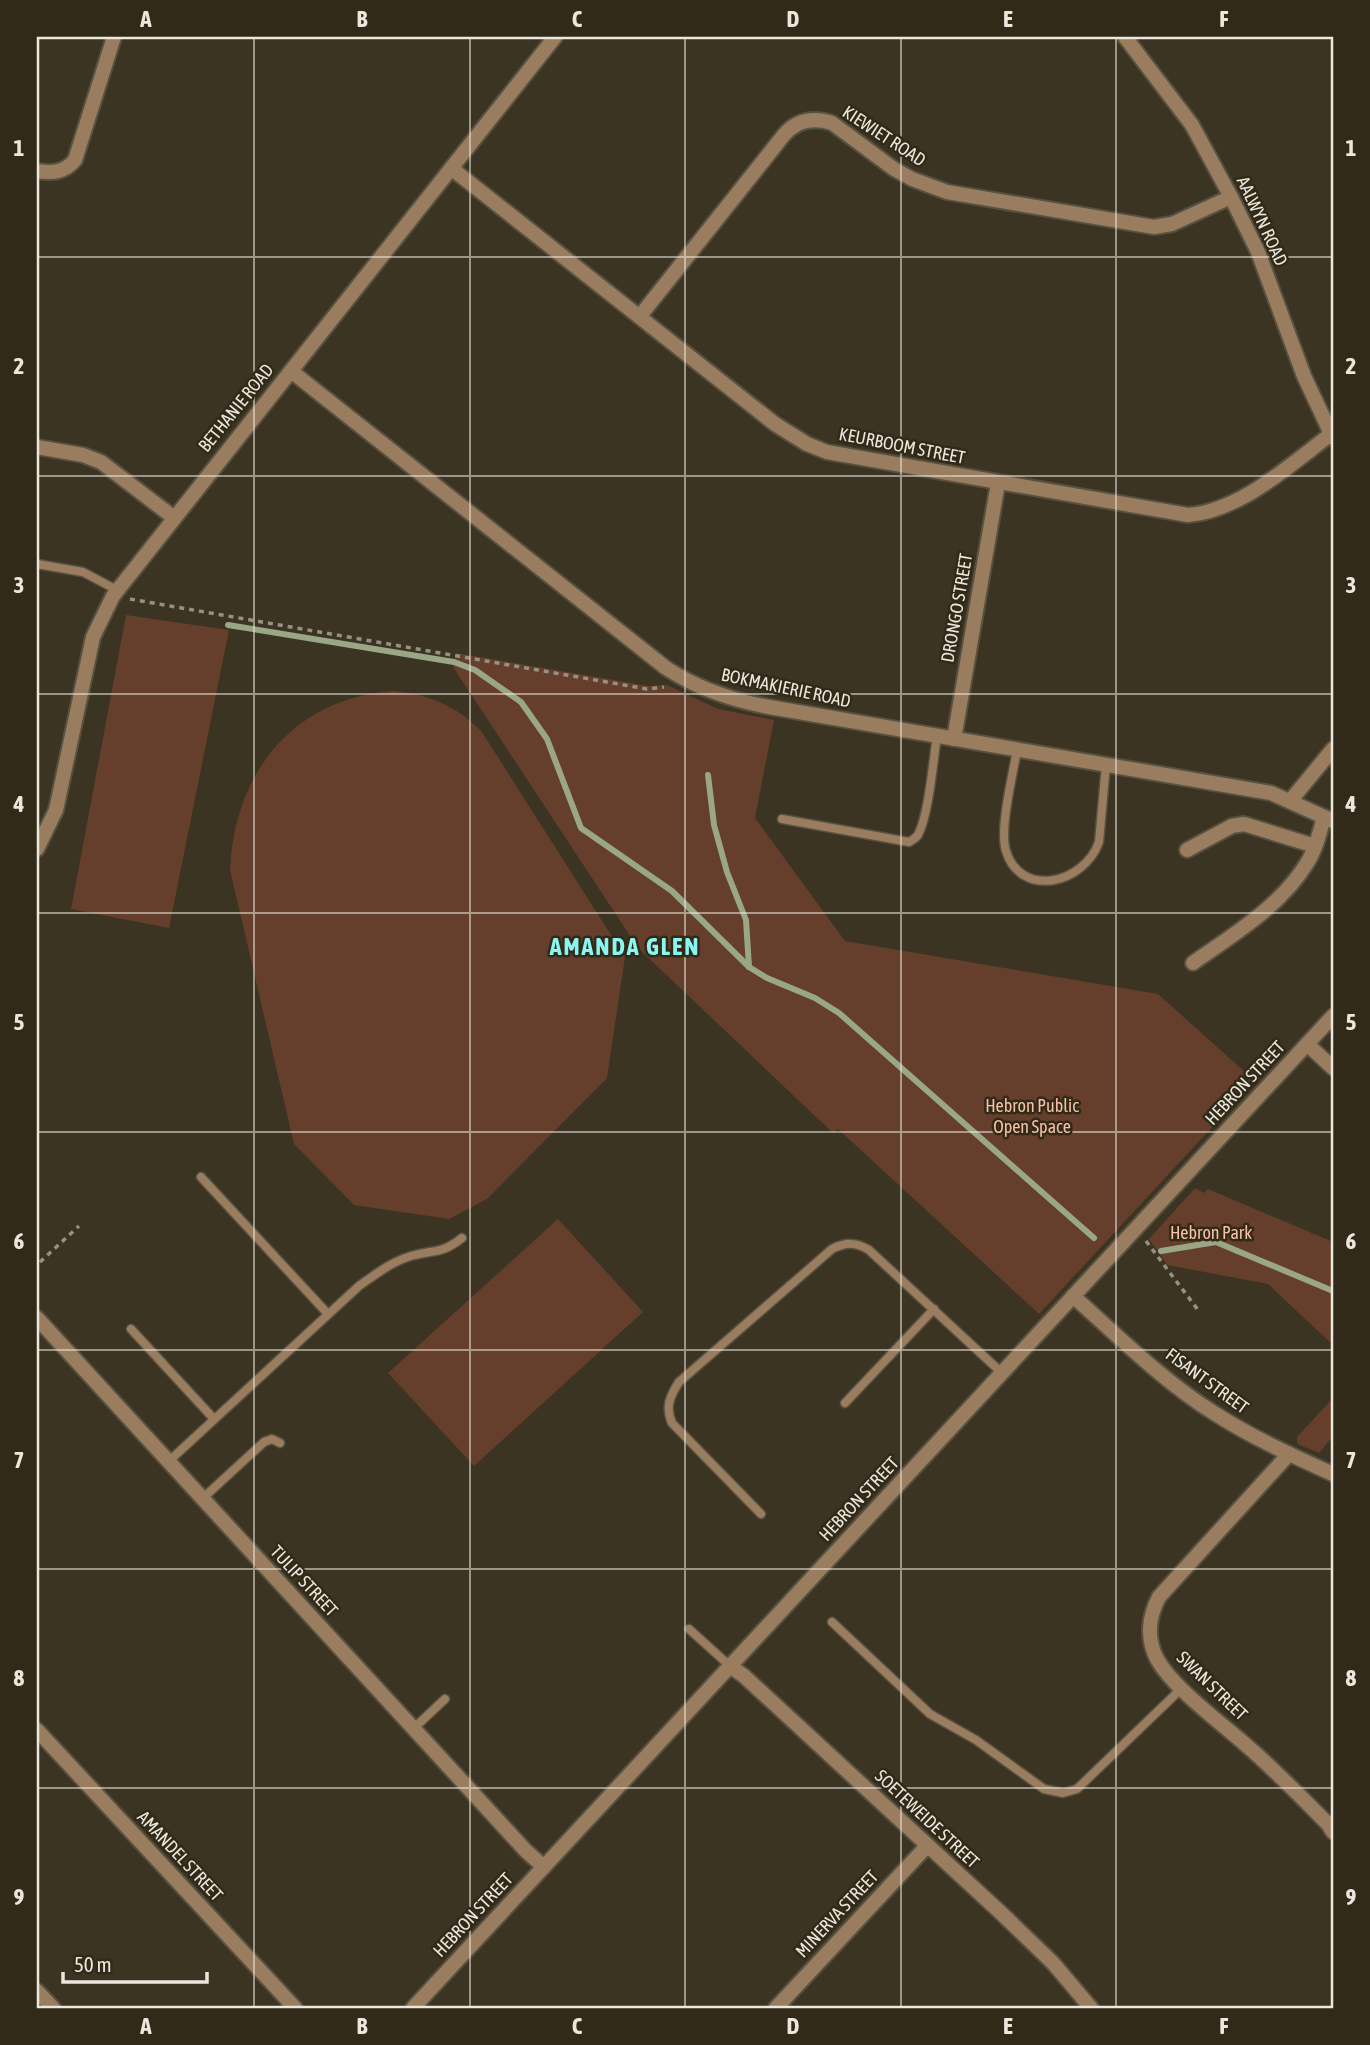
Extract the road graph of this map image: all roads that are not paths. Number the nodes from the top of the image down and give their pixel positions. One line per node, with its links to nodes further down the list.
1 (114, 37): 5 (street)
2 (555, 37): 4 (street, BETHANIE ROAD)
3 (1125, 37): 6 (street, AALWYN ROAD)
4 (452, 168): 7 (street, KEURBOOM STREET); 8 (street, BETHANIE ROAD)
5 (37, 171)
6 (1231, 197): 7 (street, KIEWIET ROAD); 9 (street, AALWYN ROAD)
7 (639, 316): 11 (street, KEURBOOM STREET)
8 (290, 370): 12 (street, BETHANIE ROAD); 15 (street, BOKMAKIERIE ROAD)
9 (1332, 436): 11 (street, KEURBOOM STREET)
10 (37, 447): 12 (street)
11 (998, 483): 16 (street, DRONGO STREET)
12 (173, 517): 14 (street, BETHANIE ROAD)
13 (37, 564): 14 (lane)
14 (115, 593): 24 (street, BETHANIE ROAD)
15 (937, 736): 16 (street, BOKMAKIERIE ROAD); 21 (lane)
16 (954, 739): 18 (street, BOKMAKIERIE ROAD)
17 (1333, 749): 20 (street)
18 (1017, 750): 19 (street, BOKMAKIERIE ROAD); 19 (lane)
19 (1106, 765): 20 (street, BOKMAKIERIE ROAD)
20 (1291, 800): 22 (street, BOKMAKIERIE ROAD)
21 (782, 819)
22 (1329, 819): 23 (street)
23 (1315, 846): 25 (street); 26 (street)
24 (37, 849)
25 (1187, 849)
26 (1193, 963)
27 (1333, 1016): 28 (street, HEBRON STREET)
28 (1307, 1044): 29 (street); 32 (street, HEBRON STREET)
29 (1333, 1068)
30 (201, 1177): 34 (lane)
31 (462, 1238): 34 (lane)
32 (1073, 1296): 37 (street, HEBRON STREET); 41 (street, FISANT STREET)
33 (934, 1309): 37 (lane); 38 (lane); 45 (lane)
34 (328, 1314): 39 (lane)
35 (37, 1318): 42 (street, TULIP STREET)
36 (131, 1329): 39 (lane)
37 (1002, 1373): 48 (street, HEBRON STREET)
38 (845, 1404)
39 (214, 1419): 42 (lane)
40 (280, 1443): 44 (lane)
41 (1289, 1454): 43 (street, FISANT STREET); 49 (street, SWAN STREET)
42 (168, 1462): 44 (street, TULIP STREET)
43 (1333, 1474)
44 (202, 1499): 51 (street, TULIP STREET)
45 (761, 1514)
46 (832, 1622): 49 (lane)
47 (689, 1629): 48 (lane)
48 (730, 1665): 54 (street, SOETEWEIDE STREET); 55 (street, HEBRON STREET)
49 (1182, 1688): 53 (street, SWAN STREET)
50 (445, 1699): 51 (lane)
51 (413, 1729): 55 (street, TULIP STREET)
52 (37, 1730): 58 (street, AMANDEL STREET)
53 (1333, 1832)
54 (927, 1846): 60 (street, MINERVA STREET); 61 (street, SOETEWEIDE STREET)
55 (544, 1867): 59 (street, HEBRON STREET)
56 (37, 1991): 57 (street)
57 (53, 2008)
58 (295, 2008)
59 (413, 2008)
60 (776, 2008)
61 (1091, 2008)

